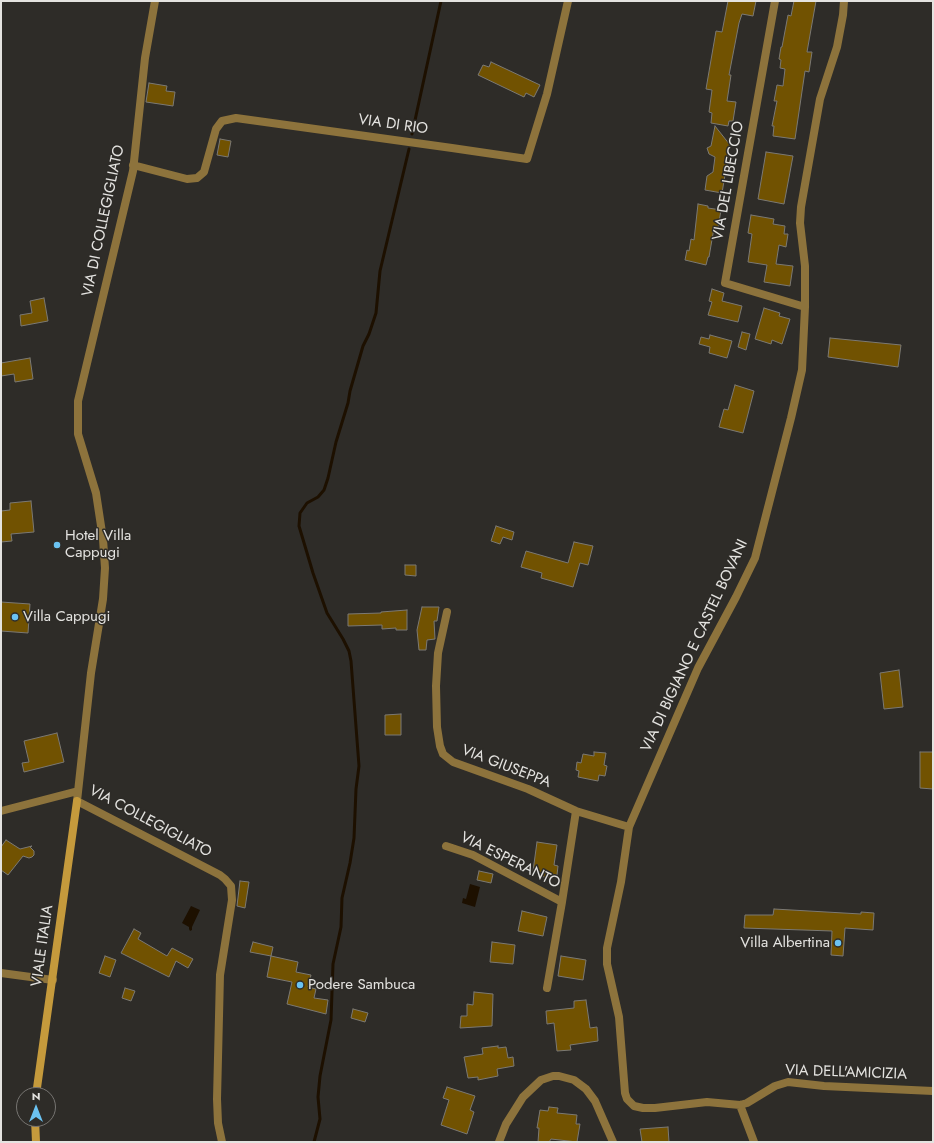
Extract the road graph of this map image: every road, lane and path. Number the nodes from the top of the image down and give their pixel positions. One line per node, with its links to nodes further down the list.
1 (155, 1): 5 (street, VIA DI COLLEGIGLIATO)
2 (568, 1): 5 (street, VIA DI RIO)
3 (775, 1): 6 (street, VIA DEL LIBECCIO)
4 (844, 1): 6 (street, VIA DI BIGIANO E CASTEL BOVANI)
5 (133, 165): 7 (street, VIA DI COLLEGIGLIATO)
6 (805, 307): 13 (street, VIA DI BIGIANO E CASTEL BOVANI)
7 (81, 446): 9 (street, VIA COLLEGIGLIATO)
8 (447, 612): 12 (street, VIA GIUSEPPA)
9 (78, 792): 10 (street, VIA COLLEGIGLIATO); 11 (street)
10 (77, 801): 17 (street, VIALE ITALIA); 24 (street, VIA COLLEGIGLIATO)
11 (1, 811)
12 (576, 811): 13 (street, VIA GIUSEPPA); 15 (street, VIA ESPERANTO)
13 (629, 827): 21 (street, VIA DI BIGIANO E CASTEL BOVANI)
14 (446, 846): 15 (street, VIA ESPERANTO)
15 (562, 902): 18 (street, VIA ESPERANTO)
16 (1, 973): 17 (street)
17 (53, 980): 19 (street, VIALE ITALIA)
18 (547, 988)
19 (37, 1087)
20 (933, 1091): 21 (street, VIA DELL'AMICIZIA)
21 (740, 1105): 27 (street)
22 (35, 1127): 23 (street)
23 (36, 1142)
24 (222, 1142)
25 (500, 1142): 26 (street)
26 (613, 1142)
27 (754, 1142)

